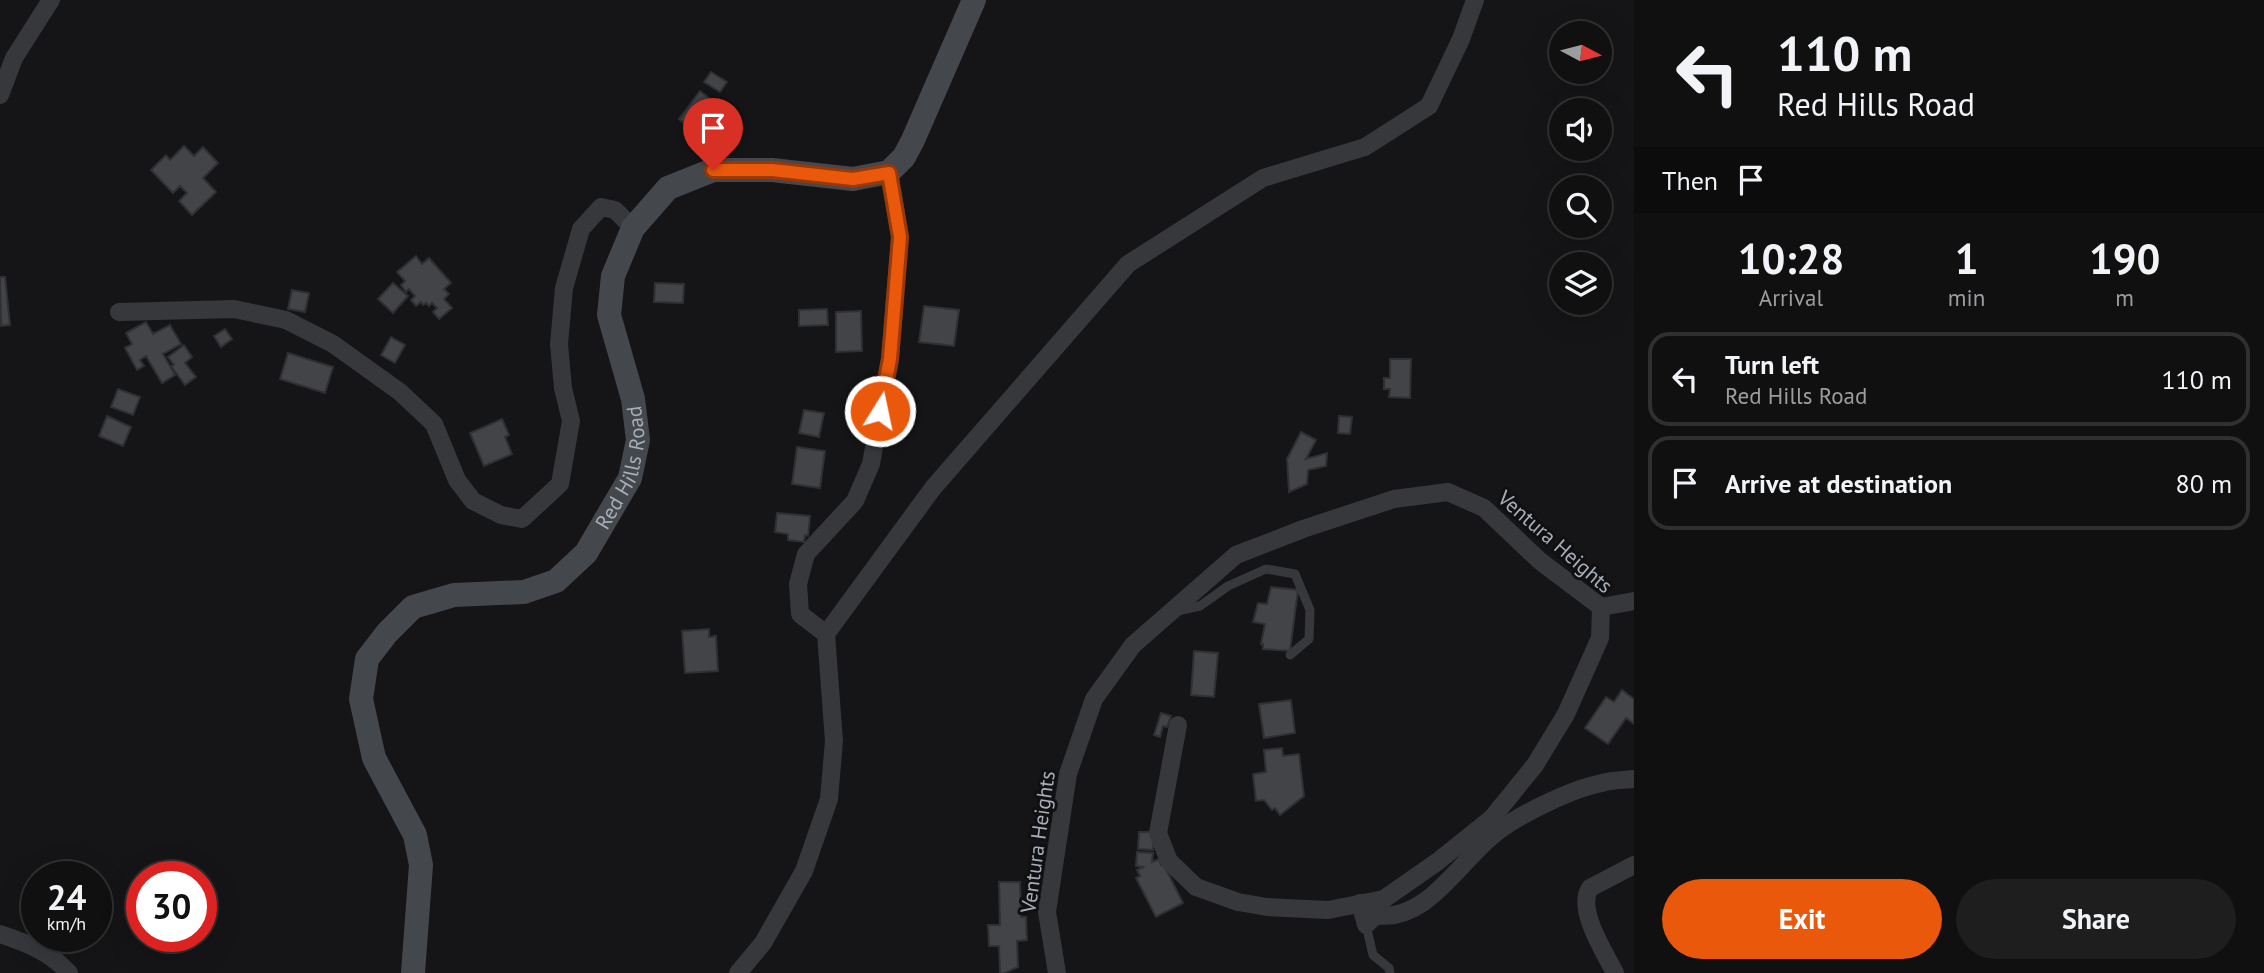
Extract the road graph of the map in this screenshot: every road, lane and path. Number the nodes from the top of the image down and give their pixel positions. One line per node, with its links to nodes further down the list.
1 (51, 0): 4 (street)
2 (974, 0): 5 (main road)
3 (1475, 0): 11 (street)
4 (0, 95)
5 (889, 173): 6 (main road, Red Hills Road); 11 (street)
6 (633, 228): 7 (street); 20 (main road, Red Hills Road)
7 (118, 312)
8 (1634, 601): 9 (street)
9 (1601, 607): 10 (street, Ventura Heights); 16 (street, Ventura Heights)
10 (1168, 614): 12 (lane); 22 (street, Ventura Heights)
11 (826, 634): 21 (street)
12 (1290, 655)
13 (1178, 725): 16 (street, Ventura Heights)
14 (1634, 779): 17 (street)
15 (1634, 865): 24 (street)
16 (1360, 903): 17 (street)
17 (1366, 925): 23 (lane)
18 (0, 934): 19 (street)
19 (69, 973)
20 (413, 973)
21 (738, 973)
22 (1057, 973)
23 (1390, 973)
24 (1615, 973)

